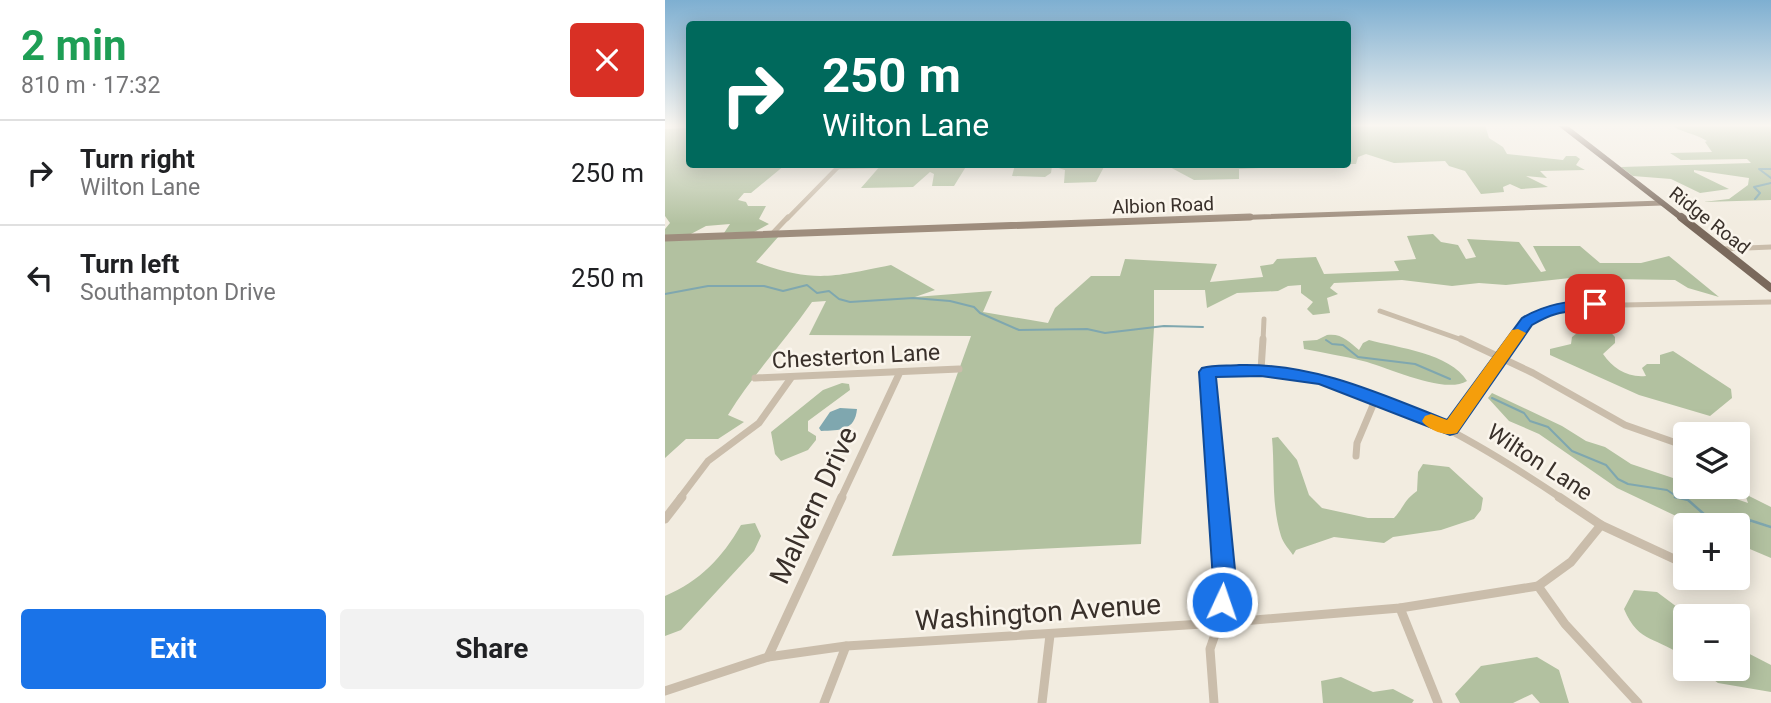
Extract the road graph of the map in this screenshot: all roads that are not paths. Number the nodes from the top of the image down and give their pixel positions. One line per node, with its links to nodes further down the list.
1 (1604, 158): 3 (main road, Ridge Road)
2 (838, 168): 4 (street)
3 (1662, 203): 4 (street, Albion Road); 7 (main road, Ridge Road)
4 (772, 234): 5 (street, Albion Road)
5 (665, 238)
6 (1771, 247): 7 (street)
7 (1722, 248): 8 (main road, Ridge Road)
8 (1771, 288)
9 (1771, 302): 12 (street)
10 (1380, 311): 12 (street)
11 (1264, 319): 14 (street)
12 (1499, 358): 19 (street); 20 (street)
13 (959, 369): 15 (street, Chesterton Lane)
14 (1261, 370): 18 (street, Wilton Lane); 27 (street, Wilton Lane)
15 (900, 372): 17 (street, Chesterton Lane); 30 (street, Malvern Drive)
16 (755, 378): 17 (street, Chesterton Lane)
17 (790, 378): 22 (street)
18 (1376, 398): 19 (street, Wilton Lane); 21 (street)
19 (1450, 429): 23 (street, Wilton Lane)
20 (1673, 442)
21 (1356, 456)
22 (665, 519)
23 (1601, 525): 24 (street, Wilton Lane); 25 (street, Washington Avenue)
24 (1673, 558)
25 (1538, 586): 26 (street, Washington Avenue); 36 (street)
26 (1400, 608): 27 (street, Washington Avenue); 35 (street)
27 (1219, 623): 28 (street, Washington Avenue); 34 (street)
28 (1050, 635): 29 (street, Washington Avenue); 33 (street)
29 (846, 646): 30 (street, Washington Avenue); 32 (street)
30 (768, 657): 31 (street, Washington Avenue)
31 (665, 691)
32 (824, 703)
33 (1042, 703)
34 (1214, 703)
35 (1438, 703)
36 (1638, 703)

